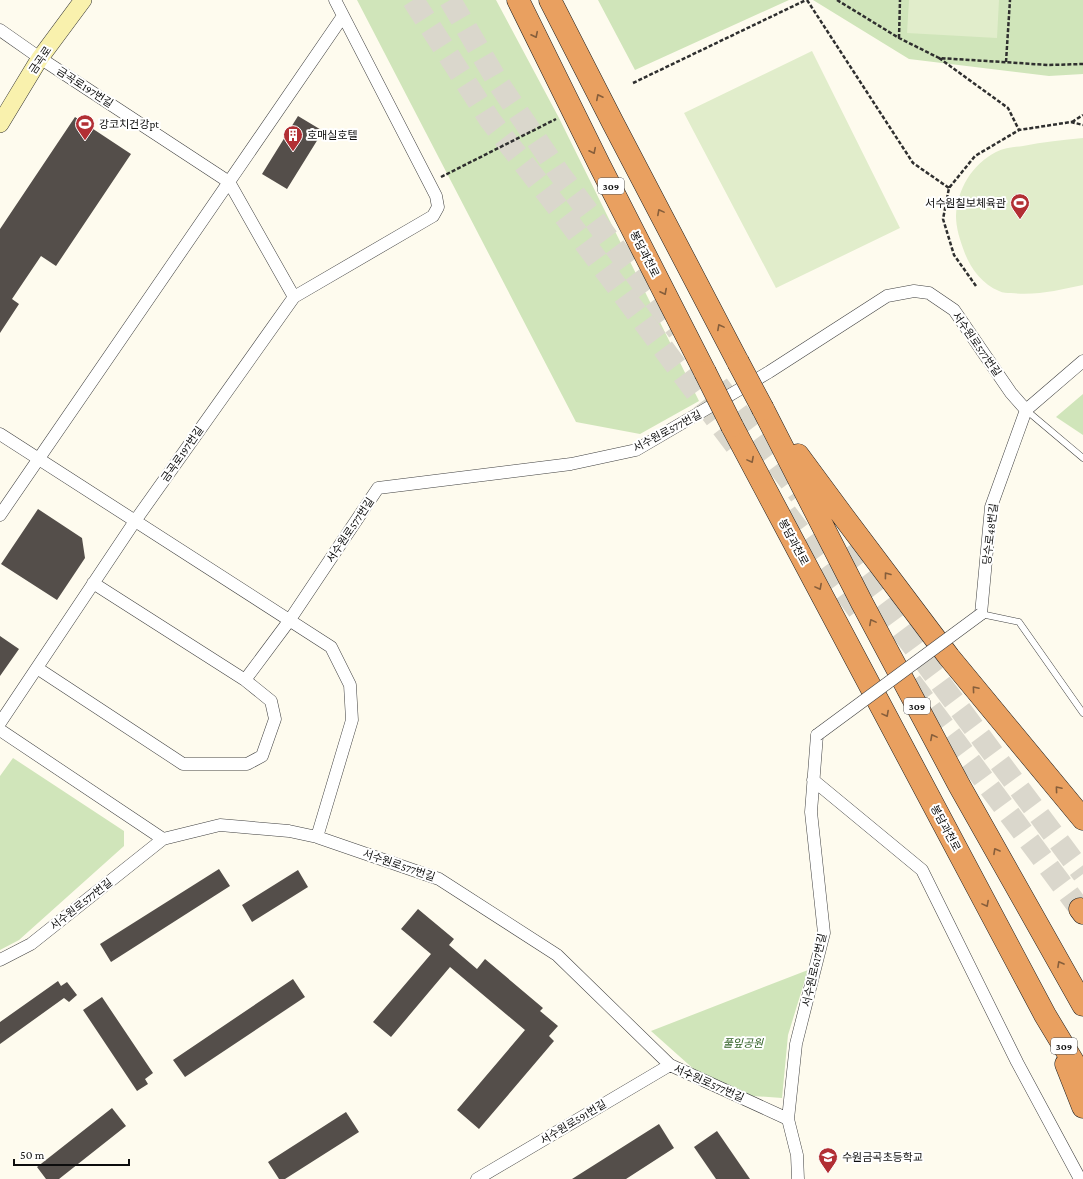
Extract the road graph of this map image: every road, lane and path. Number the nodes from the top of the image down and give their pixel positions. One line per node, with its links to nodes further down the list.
1 (84, 0): 12 (main road, 금곡로)
2 (335, 0): 9 (street)
3 (518, 0): 50 (highway, 봉담과천로 / 309, one-way to 50, bridge)
4 (550, 0): 29 (highway, 309, one-way to 4, bridge)
5 (806, 0): 16 (path); 25 (path)
6 (837, 0): 11 (path)
7 (900, 0): 11 (path)
8 (1010, 0): 14 (path)
9 (343, 16): 23 (street); 24 (street)
10 (0, 30): 12 (street, 금곡로197번길)
11 (899, 38): 13 (path)
12 (40, 58): 20 (main road, 금곡로); 23 (street, 금곡로197번길)
13 (938, 58): 14 (path); 22 (path)
14 (1006, 62): 15 (path)
15 (1083, 64)
16 (633, 83)
17 (1083, 115): 19 (path)
18 (559, 118): 24 (path)
19 (1071, 122): 21 (path); 22 (path)
20 (0, 124)
21 (1083, 125)
22 (1019, 130): 25 (path)
23 (229, 182): 27 (street, 금곡로197번길); 33 (street)
24 (429, 183): 27 (street)
25 (949, 188): 26 (path)
26 (976, 286)
27 (294, 297): 35 (street, 금곡로197번길)
28 (1083, 360): 30 (street)
29 (760, 404): 45 (highway, one-way to 29); 49 (highway, 309, one-way to 29)
30 (1026, 410): 32 (lane); 37 (street, 당수로48번길); 38 (street, 서수원로577번길)
31 (0, 434): 33 (street)
32 (1083, 458)
33 (38, 459): 34 (street); 35 (street)
34 (0, 515)
35 (134, 521): 36 (street, 금곡로197번길); 38 (street)
36 (93, 583): 39 (street, 금곡로197번길); 40 (street)
37 (981, 614): 41 (lane); 44 (street, 서수원로617번길, bridge)
38 (289, 620): 40 (street, 서수원로577번길); 46 (street)
39 (37, 668): 40 (street); 42 (street, 금곡로197번길)
40 (245, 680)
41 (1083, 713)
42 (0, 723)
43 (0, 730): 47 (street)
44 (813, 780): 54 (street, 서수원로617번길); 57 (street)
45 (1083, 819)
46 (317, 837): 47 (street, 서수원로577번길); 51 (street, 서수원로577번길)
47 (163, 839): 48 (street, 서수원로577번길)
48 (0, 960)
49 (1083, 1005)
50 (1046, 1015): 52 (highway, 봉담과천로 / 309); 53 (highway)
51 (670, 1065): 54 (street, 서수원로577번길); 55 (street, 서수원로591번길)
52 (1083, 1078)
53 (1083, 1106)
54 (788, 1119): 56 (street, 서수원로617번길)
55 (477, 1179)
56 (798, 1179)
57 (1080, 1179)

